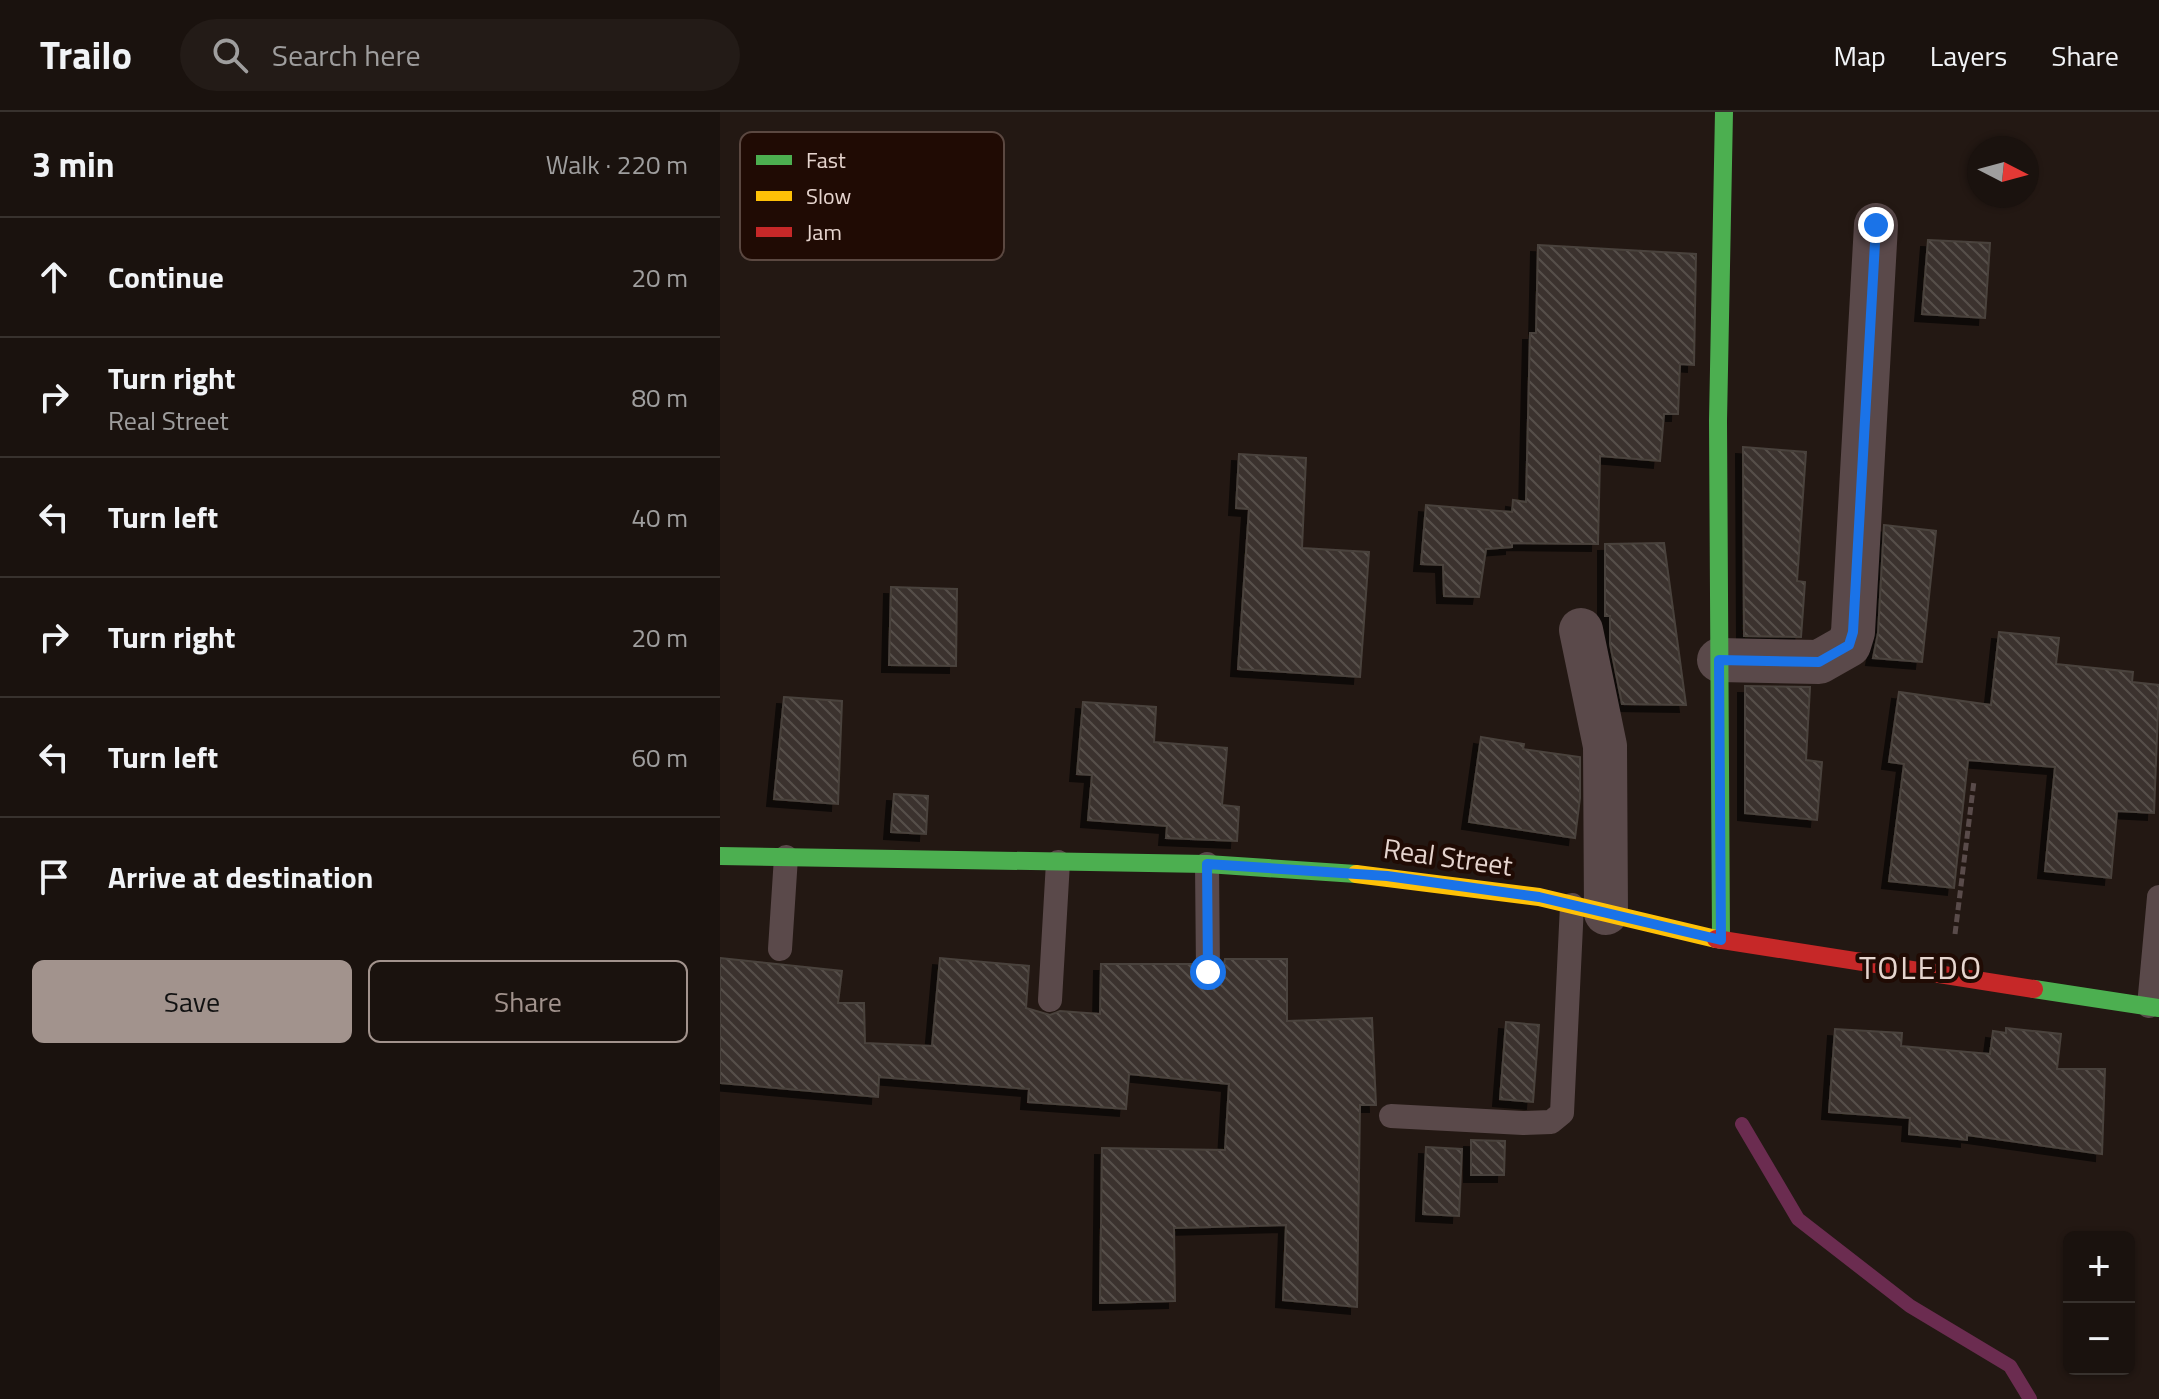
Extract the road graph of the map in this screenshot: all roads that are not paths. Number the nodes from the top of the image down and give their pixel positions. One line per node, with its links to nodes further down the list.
1 (1724, 112): 4 (street)
2 (1876, 225): 4 (street)
3 (1581, 630): 10 (street)
4 (1719, 660): 11 (street)
5 (720, 856): 6 (street, Real Street)
6 (786, 857): 7 (street, Real Street); 12 (lane)
7 (1058, 862): 8 (street, Real Street); 14 (lane)
8 (1207, 864): 10 (street, Real Street); 13 (lane)
9 (2159, 897): 15 (lane)
10 (1589, 909): 11 (street, Real Street); 16 (lane)
11 (1721, 940): 15 (street, Real Street)
12 (780, 949)
13 (1208, 972)
14 (1050, 1000)
15 (2154, 1007)
16 (1391, 1116)

